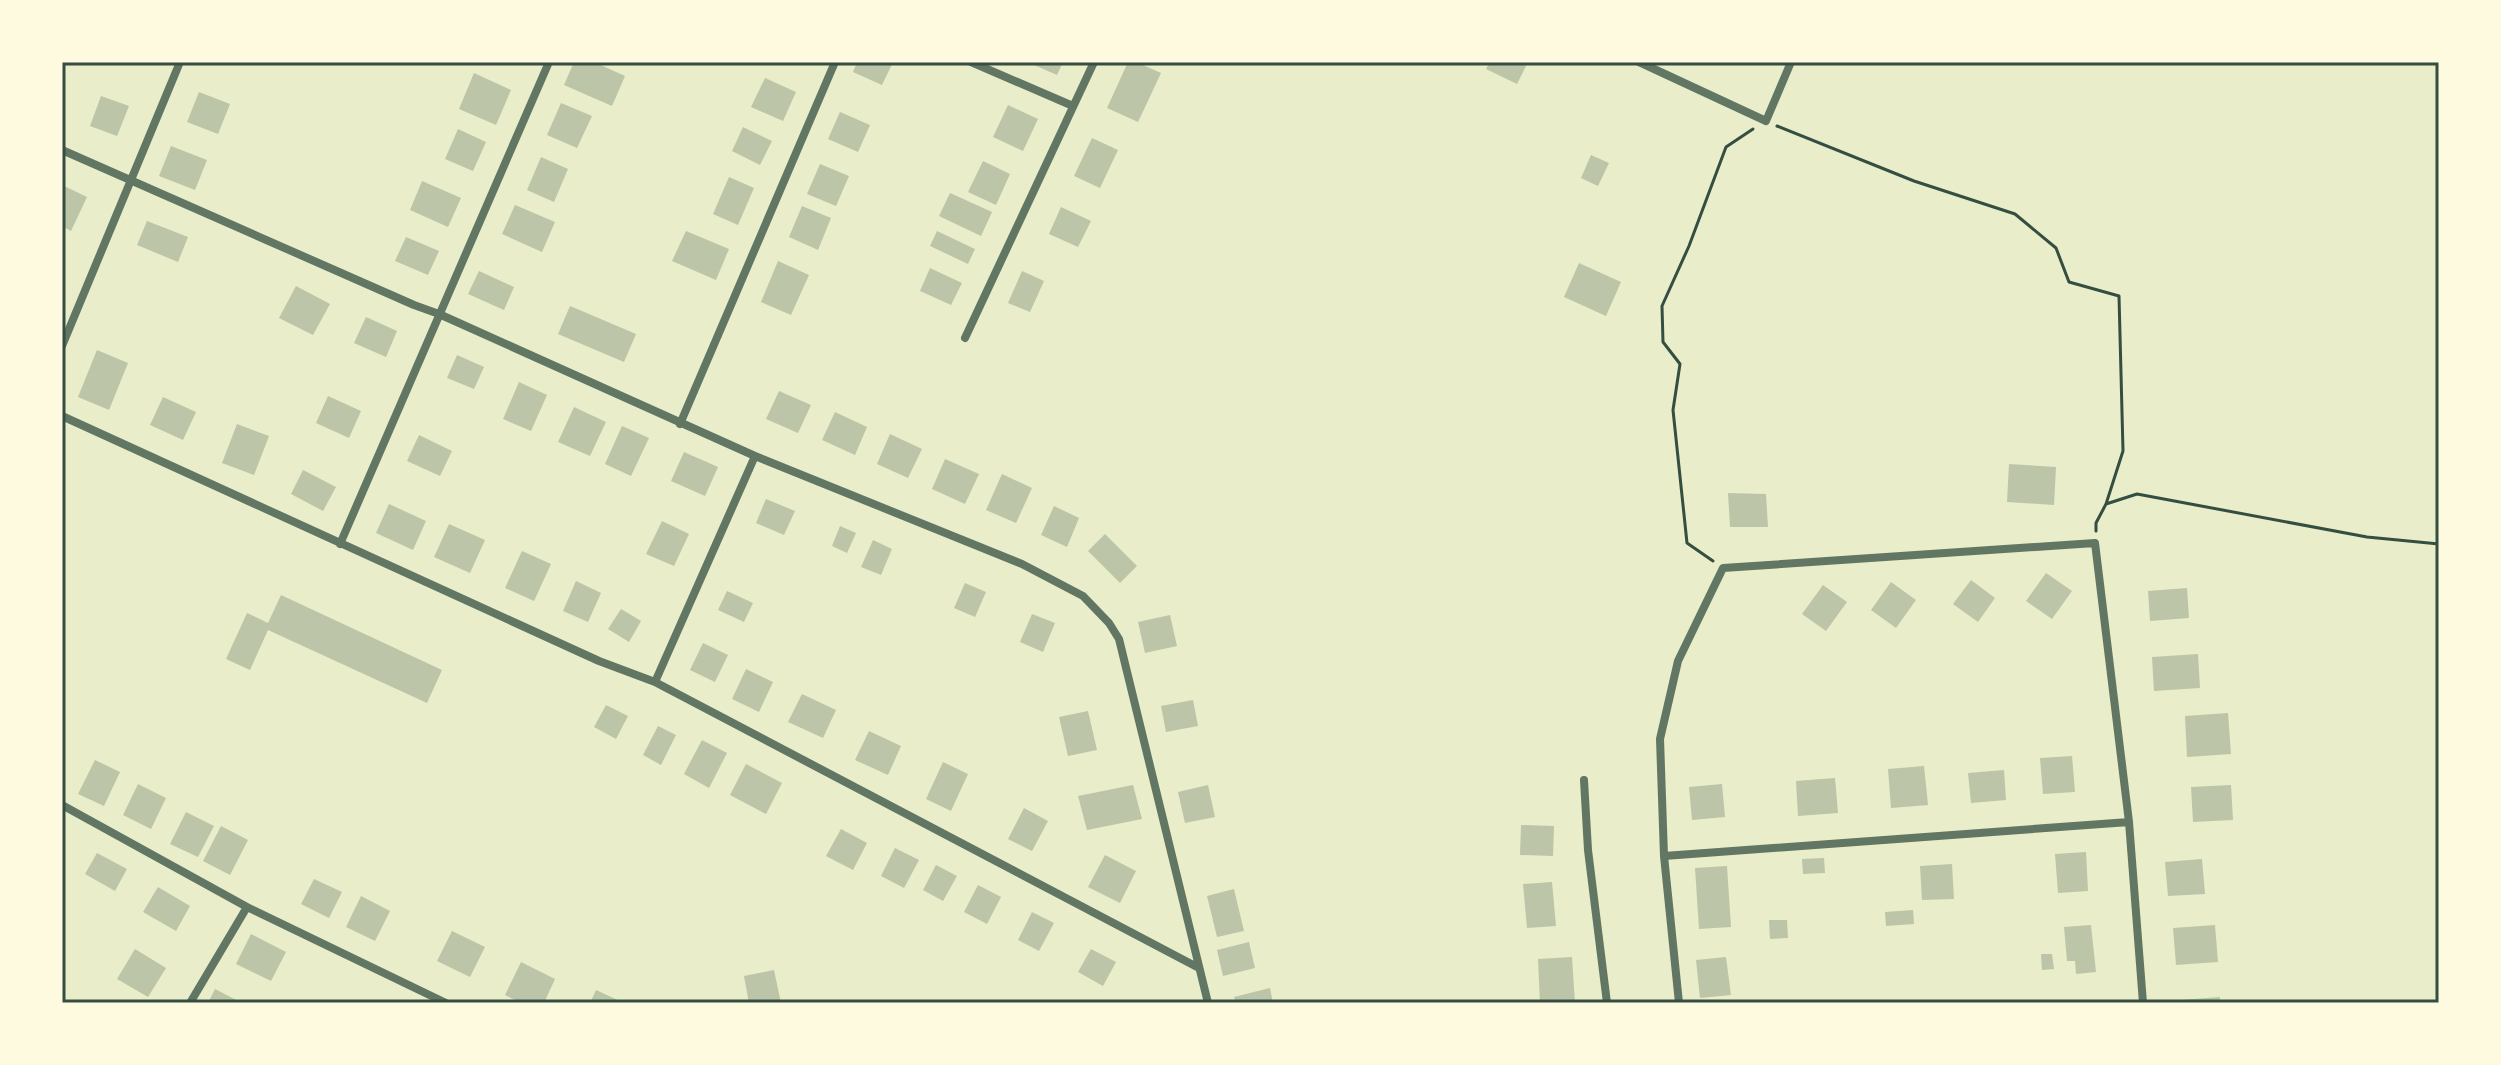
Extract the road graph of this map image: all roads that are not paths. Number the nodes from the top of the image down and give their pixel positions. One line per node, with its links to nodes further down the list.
1 (180, 62): 10 (street)
2 (549, 62): 11 (street)
3 (835, 62): 15 (street)
4 (971, 62): 8 (street)
5 (1094, 62): 8 (street)
6 (1639, 62): 7 (street)
7 (1791, 62)
8 (1073, 106): 12 (street)
9 (62, 150): 10 (street)
10 (132, 180): 11 (street); 13 (street)
11 (439, 314): 15 (street); 17 (street)
12 (965, 338)
13 (62, 346)
14 (62, 416): 17 (street)
15 (680, 424): 16 (street)
16 (755, 456): 18 (street); 24 (street)
17 (340, 544): 18 (street)
18 (655, 682): 24 (street)
19 (1584, 780): 28 (street)
20 (62, 805): 23 (street)
21 (2129, 822): 22 (street); 22 (street); 30 (street)
22 (1664, 856): 29 (street)
23 (247, 907): 25 (street); 26 (street)
24 (1199, 968): 27 (street)
25 (190, 1003)
26 (446, 1003)
27 (1208, 1003)
28 (1607, 1003)
29 (1679, 1003)
30 (2143, 1003)

